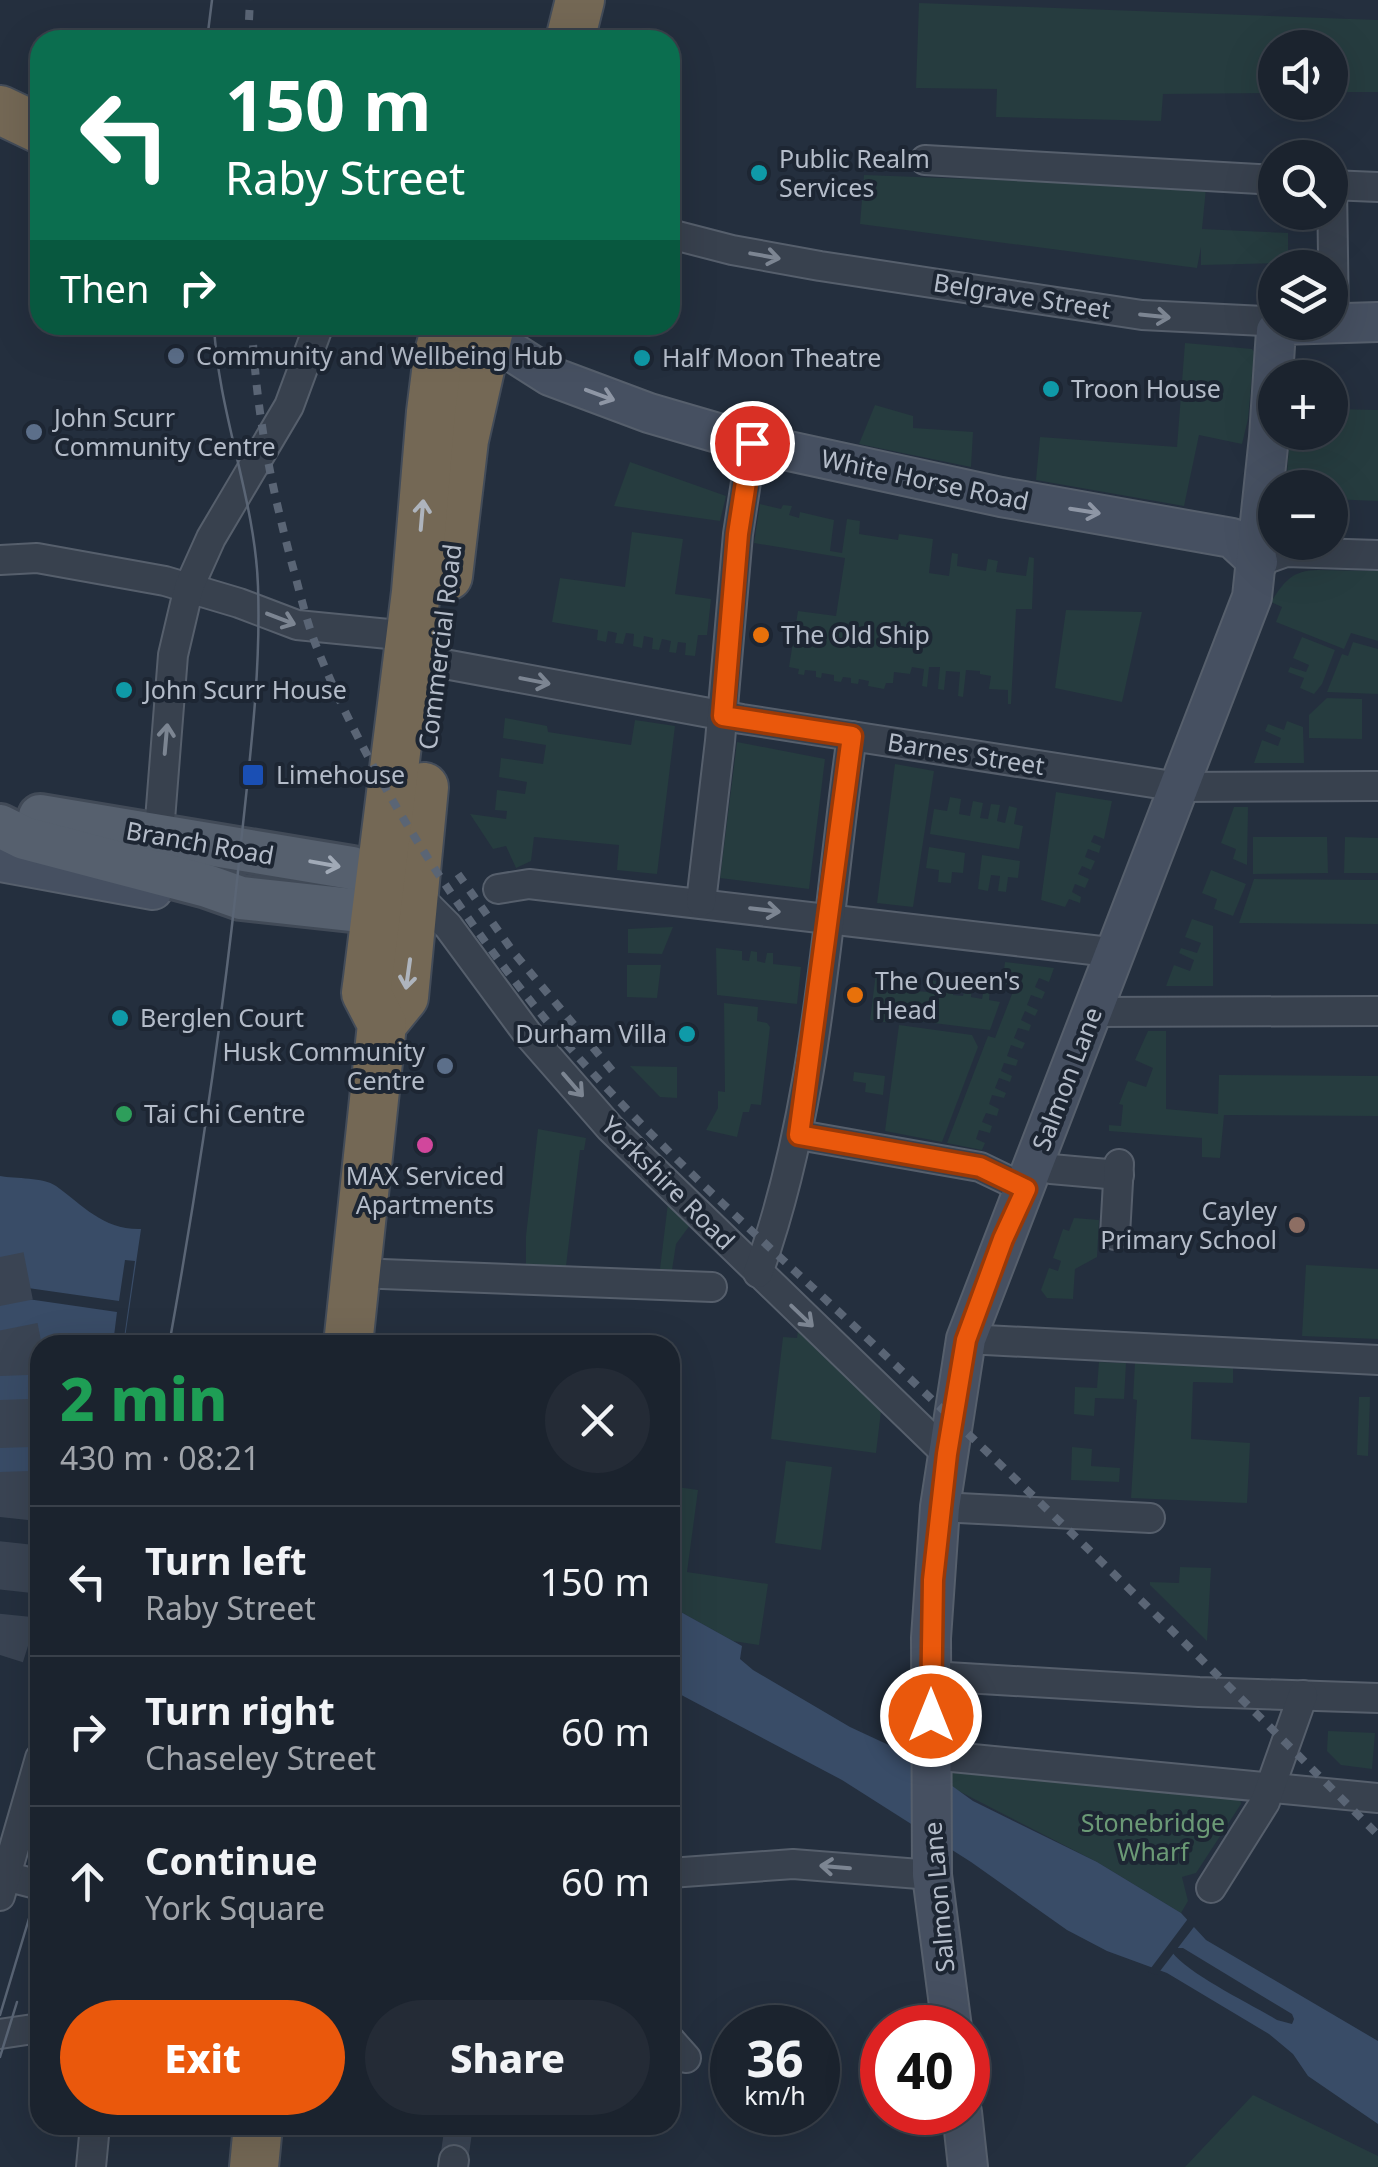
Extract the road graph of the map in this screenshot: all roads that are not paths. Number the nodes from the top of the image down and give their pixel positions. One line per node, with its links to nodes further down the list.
1 (580, 0): 2 (highway)
2 (572, 30)
3 (0, 110): 4 (highway)
4 (30, 124)
5 (925, 160): 6 (street)
6 (1258, 179)
7 (1348, 186): 8 (street)
8 (1378, 187)
9 (680, 237): 10 (street, Belgrave Street, one-way to 10)
10 (1258, 321)
11 (1378, 322): 12 (street, Belgrave Street)
12 (1348, 323)
13 (315, 335): 21 (street)
14 (462, 335): 22 (highway, Commercial Road)
15 (480, 335): 17 (street, White Horse Road, one-way to 17)
16 (1273, 340): 20 (street, Salmon Lane)
17 (752, 443): 20 (street, White Horse Road, one-way to 20); 23 (street)
18 (1378, 555): 20 (street)
19 (0, 560): 21 (street, Barnes Street)
20 (1258, 562): 26 (street, Salmon Lane)
21 (189, 587): 22 (street, Barnes Street, one-way to 22); 28 (street, one-way to 21)
22 (424, 650): 23 (street, Barnes Street, one-way to 23); 31 (highway, Commercial Road)
23 (723, 716): 24 (street, Barnes Street); 32 (street)
24 (852, 736): 26 (street, Barnes Street); 33 (street)
25 (1378, 786): 26 (street, Barnes Street)
26 (1179, 787): 34 (street, Salmon Lane)
27 (5, 836): 28 (main road, Branch Road); 30 (main road, Branch Road)
28 (160, 836): 30 (street); 31 (main road, Branch Road, one-way to 31)
29 (498, 889): 32 (street)
30 (224, 892): 31 (main road, Branch Road)
31 (394, 900): 40 (street, Yorkshire Road, one-way to 40); 41 (highway, Commercial Road)
32 (701, 902): 33 (street, one-way to 33)
33 (828, 918): 34 (street); 37 (street)
34 (1113, 956): 36 (street, Salmon Lane)
35 (1378, 1011): 36 (street)
36 (1093, 1012): 38 (street, Salmon Lane)
37 (799, 1135): 38 (street); 40 (street)
38 (1031, 1175): 39 (street); 44 (street, Salmon Lane)
39 (1115, 1235)
40 (758, 1273): 46 (street, Yorkshire Road, one-way to 46)
41 (358, 1274): 42 (street); 43 (highway, Commercial Road)
42 (712, 1287)
43 (349, 1335)
44 (966, 1340): 45 (street); 46 (street, Salmon Lane)
45 (1378, 1360)
46 (947, 1454): 47 (street, Salmon Lane)
47 (940, 1507): 48 (street); 49 (street, Salmon Lane)
48 (1150, 1518)
49 (931, 1676): 50 (street); 52 (street, Salmon Lane)
50 (1303, 1695): 51 (street); 53 (street)
51 (1378, 1698)
52 (931, 1763): 53 (street); 56 (street, Salmon Lane)
53 (1270, 1788): 55 (street); 60 (street)
54 (30, 1793): 59 (street)
55 (1378, 1798)
56 (933, 1863): 57 (street, one-way to 57); 61 (street, Salmon Lane)
57 (680, 1873)
58 (30, 1885): 59 (street)
59 (3, 1886)
60 (1210, 1888)
61 (949, 2005)
62 (30, 2030): 63 (street)
63 (0, 2034)
64 (94, 2135): 67 (street)
65 (257, 2135): 68 (highway)
66 (965, 2135): 69 (street)
67 (91, 2167)
68 (254, 2167)
69 (968, 2167)

